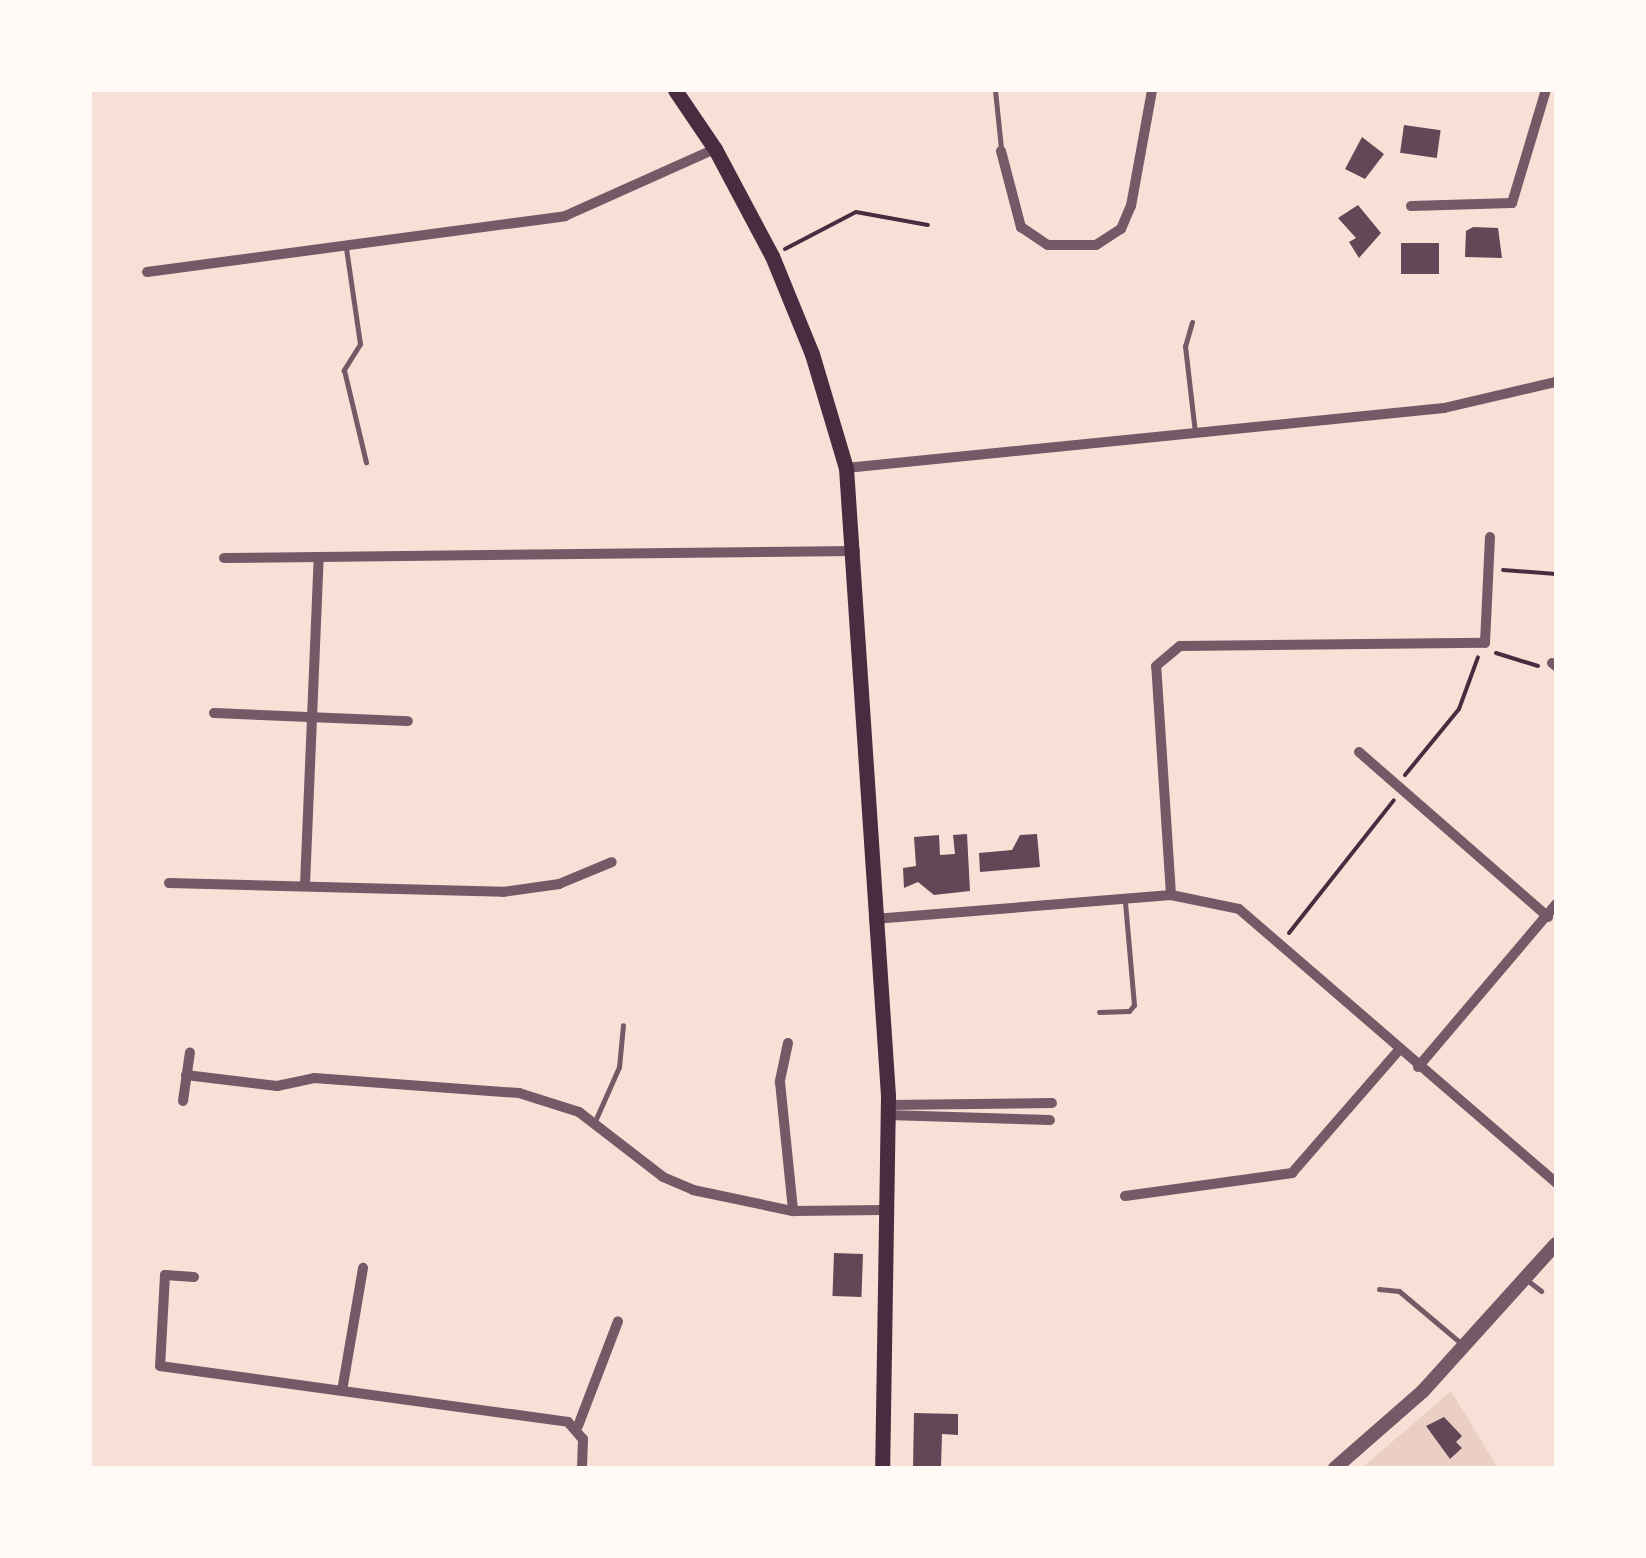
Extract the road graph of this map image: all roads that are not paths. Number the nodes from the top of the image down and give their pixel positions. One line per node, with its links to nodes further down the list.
1 (675, 90): 5 (main road)
2 (995, 90): 6 (lane)
3 (1152, 90): 6 (street)
4 (1546, 90): 7 (street)
5 (716, 149): 8 (street); 14 (main road)
6 (1001, 152)
7 (1412, 206)
8 (345, 245): 9 (street); 13 (lane)
9 (147, 272)
10 (1192, 322): 12 (lane)
11 (1556, 382): 12 (street)
12 (1195, 433): 14 (street)
13 (366, 462)
14 (846, 468): 16 (main road)
15 (1490, 536): 26 (street)
16 (856, 551): 17 (street); 30 (main road)
17 (318, 556): 18 (street); 20 (street)
18 (224, 558)
19 (214, 713): 20 (street)
20 (312, 717): 21 (street); 25 (street)
21 (408, 721)
22 (1359, 752): 29 (street)
23 (612, 862): 25 (street)
24 (169, 883): 25 (street)
25 (304, 885)
26 (1171, 895): 27 (street); 34 (street)
27 (1125, 898): 30 (street); 31 (lane)
28 (1556, 904): 29 (street)
29 (1548, 918): 36 (street)
30 (874, 919): 40 (main road)
31 (1098, 1012)
32 (622, 1024): 42 (lane)
33 (788, 1044): 46 (street)
34 (1399, 1050): 36 (street); 44 (street)
35 (190, 1052): 37 (street)
36 (1418, 1066): 43 (street)
37 (186, 1075): 38 (street); 42 (street)
38 (182, 1100)
39 (1052, 1103): 40 (street)
40 (888, 1110): 41 (street); 45 (main road)
41 (1050, 1120)
42 (594, 1124): 46 (street)
43 (1556, 1182)
44 (1125, 1196)
45 (885, 1210): 46 (street); 58 (main road)
46 (793, 1211)
47 (1556, 1244): 50 (street)
48 (362, 1268): 55 (street)
49 (194, 1277): 55 (street)
50 (1524, 1279): 52 (lane); 54 (street)
51 (1379, 1289): 54 (lane)
52 (1541, 1291)
53 (618, 1321): 56 (street)
54 (1464, 1346): 59 (street)
55 (342, 1391): 56 (street)
56 (578, 1426): 57 (street)
57 (582, 1468)
58 (882, 1468)
59 (1335, 1468)

